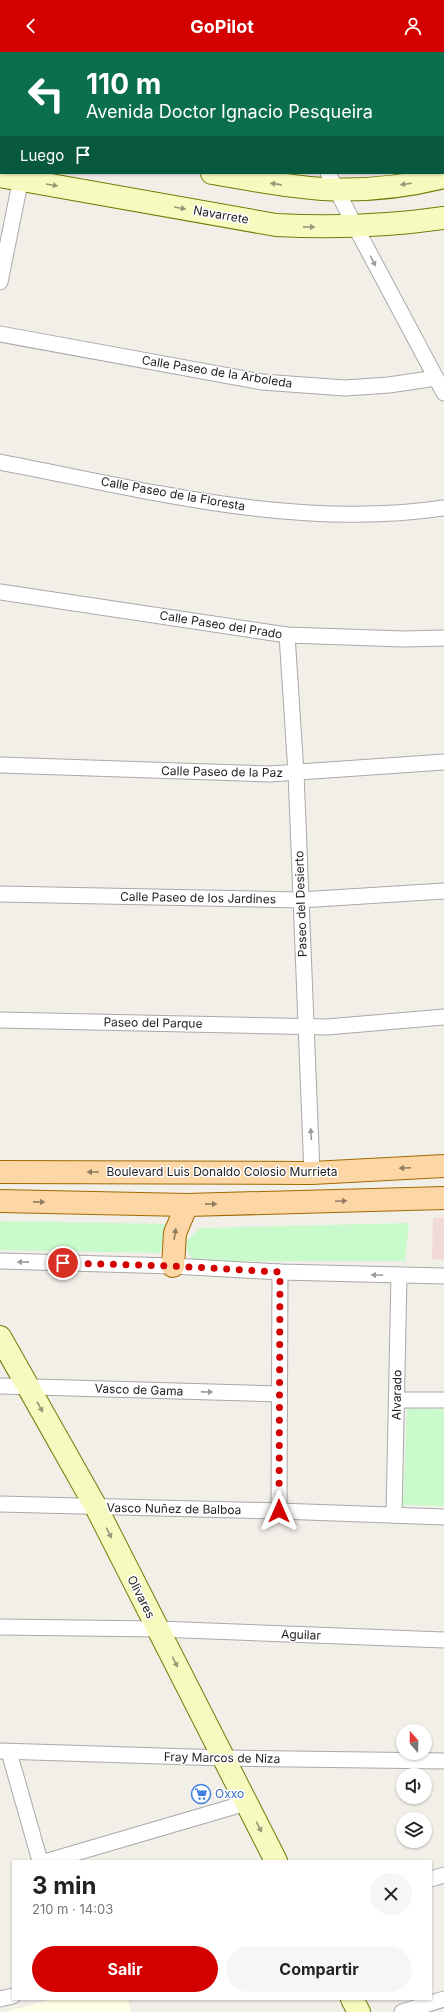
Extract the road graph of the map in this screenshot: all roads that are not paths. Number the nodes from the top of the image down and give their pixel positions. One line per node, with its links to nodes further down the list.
1 (218, 174): 5 (main road, one-way to 1)
2 (0, 176): 3 (main road, Navarrete)
3 (22, 176): 7 (main road, Navarrete, one-way to 7); 8 (street)
4 (444, 177): 5 (main road, one-way to 5)
5 (333, 181): 7 (street)
6 (444, 218): 7 (main road, Navarrete)
7 (355, 226): 10 (street, one-way to 10)
8 (0, 282)
9 (0, 334): 10 (street, Calle Paseo de la Arboleda)
10 (436, 378): 11 (street)
11 (444, 393)
12 (0, 462): 13 (street, Calle Paseo de la Floresta)
13 (444, 508)
14 (0, 592): 15 (street, Calle Paseo del Prado)
15 (287, 635): 16 (street, Calle Paseo del Prado); 19 (street, Paseo del Desierto)
16 (444, 638)
17 (444, 762): 19 (street, Calle Paseo de la Paz)
18 (0, 765): 19 (street, Calle Paseo de la Paz)
19 (296, 773): 22 (street, Paseo del Desierto)
20 (444, 891): 22 (street, Calle Paseo de los Jardines)
21 (0, 894): 22 (street, Calle Paseo de los Jardines)
22 (300, 900): 25 (street, Paseo del Desierto)
23 (444, 1017): 25 (street, Paseo del Parque)
24 (0, 1020): 25 (street, Paseo del Parque)
25 (306, 1027): 28 (street, Paseo del Desierto, one-way to 25)
26 (444, 1166): 28 (main road, Boulevard Luis Donaldo Colosio Murrieta, one-way to 28)
27 (0, 1172): 28 (main road, Boulevard Luis Donaldo Colosio Murrieta, one-way to 27)
28 (312, 1173)
29 (444, 1198): 31 (main road, one-way to 29)
30 (0, 1202): 31 (main road, one-way to 31)
31 (187, 1205): 33 (main road, one-way to 31)
32 (0, 1261): 33 (street, one-way to 32)
33 (173, 1266): 34 (street)
34 (280, 1272): 35 (street, one-way to 34); 40 (street)
35 (399, 1276): 36 (street); 41 (street, Alvarado)
36 (444, 1276)
37 (0, 1337): 39 (main road, Olivares)
38 (0, 1386): 39 (street, Vasco de Gama)
39 (28, 1386): 40 (street, Vasco de Gama, one-way to 40); 44 (main road, Olivares, one-way to 44)
40 (279, 1394): 45 (street)
41 (397, 1400): 42 (street); 46 (street, Alvarado)
42 (444, 1400)
43 (0, 1504): 44 (street, Vasco Nuñez de Balboa)
44 (96, 1507): 45 (street, Vasco Nuñez de Balboa); 49 (main road, Olivares, one-way to 49)
45 (279, 1511): 46 (street, Vasco Nuñez de Balboa)
46 (394, 1515): 47 (street, Vasco Nuñez de Balboa)
47 (444, 1517)
48 (0, 1627): 49 (street, Aguilar)
49 (158, 1629): 50 (street, Aguilar); 52 (main road, Olivares, one-way to 52)
50 (444, 1640)
51 (5, 1752): 52 (street, Fray Marcos de Niza); 55 (street)
52 (224, 1758): 53 (street, Fray Marcos de Niza); 54 (main road, Olivares)
53 (444, 1761)
54 (246, 1803): 56 (street); 57 (main road, Olivares, one-way to 57)
55 (40, 1860)
56 (51, 1860)
57 (275, 1860)
58 (444, 1875): 59 (street)
59 (432, 1879)
60 (12, 1996): 61 (street)
61 (0, 1999)
62 (444, 1999): 65 (street)
63 (353, 2000): 64 (main road)
64 (359, 2012)
65 (402, 2012)

